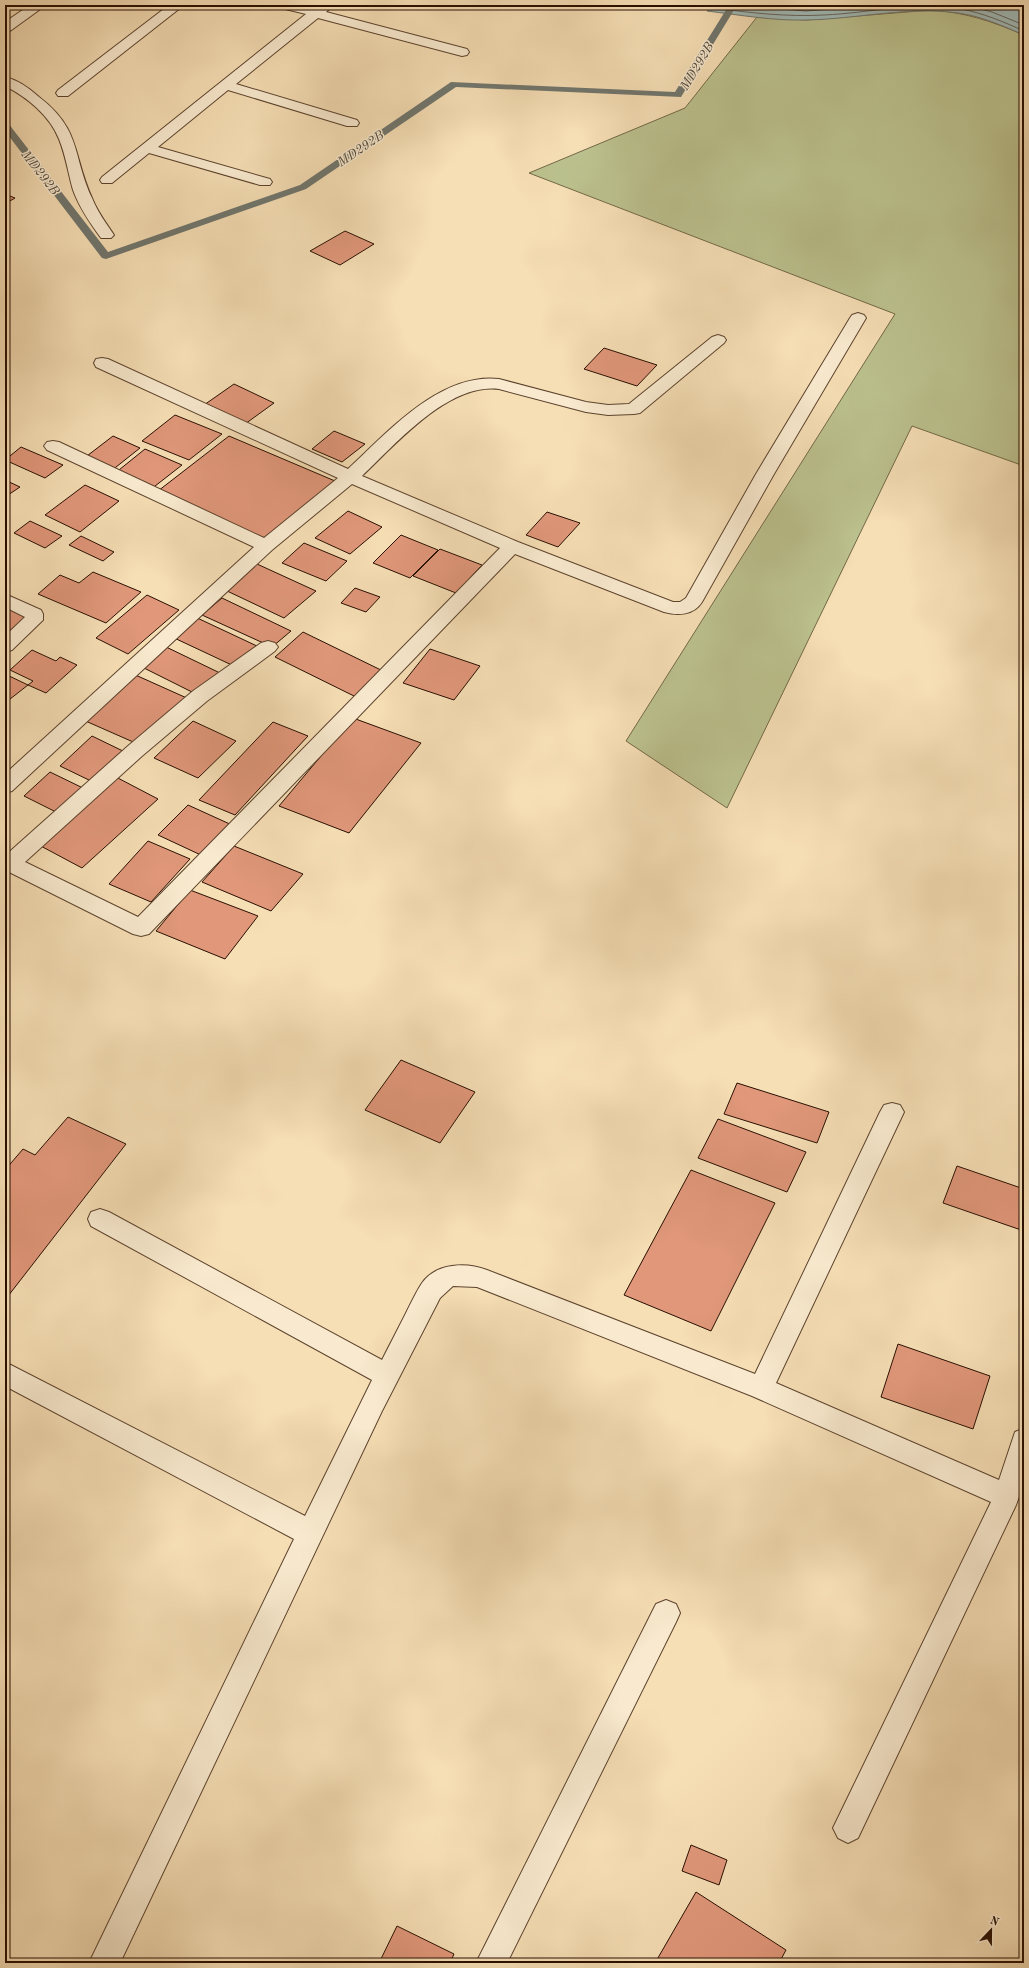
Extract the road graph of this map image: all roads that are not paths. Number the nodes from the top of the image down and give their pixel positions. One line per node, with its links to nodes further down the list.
1 (39, 5): 5 (street)
2 (177, 5): 9 (street)
3 (286, 5): 4 (street)
4 (321, 9): 6 (street); 8 (street)
5 (5, 28)
6 (462, 52)
7 (5, 81): 14 (street)
8 (225, 85): 10 (street); 11 (street)
9 (63, 93)
10 (352, 123)
11 (147, 148): 12 (street); 13 (street)
12 (107, 180)
13 (265, 182)
14 (106, 235)
15 (858, 318): 21 (street)
16 (718, 340): 19 (street)
17 (102, 363): 19 (street)
18 (53, 446): 20 (street)
19 (350, 477): 20 (street); 21 (street)
20 (266, 546): 25 (street)
21 (512, 546): 26 (street)
22 (5, 600): 23 (street)
23 (5, 646)
24 (268, 647): 26 (street)
25 (5, 786)
26 (8, 862)
27 (892, 1112): 31 (street)
28 (100, 1219): 30 (street)
29 (5, 1373): 34 (street)
30 (387, 1375): 31 (street); 34 (street)
31 (761, 1388): 33 (street)
32 (1024, 1440): 33 (street)
33 (1007, 1496): 36 (street)
34 (310, 1533): 37 (street)
35 (666, 1613): 38 (street)
36 (848, 1828)
37 (104, 1963)
38 (491, 1963)

